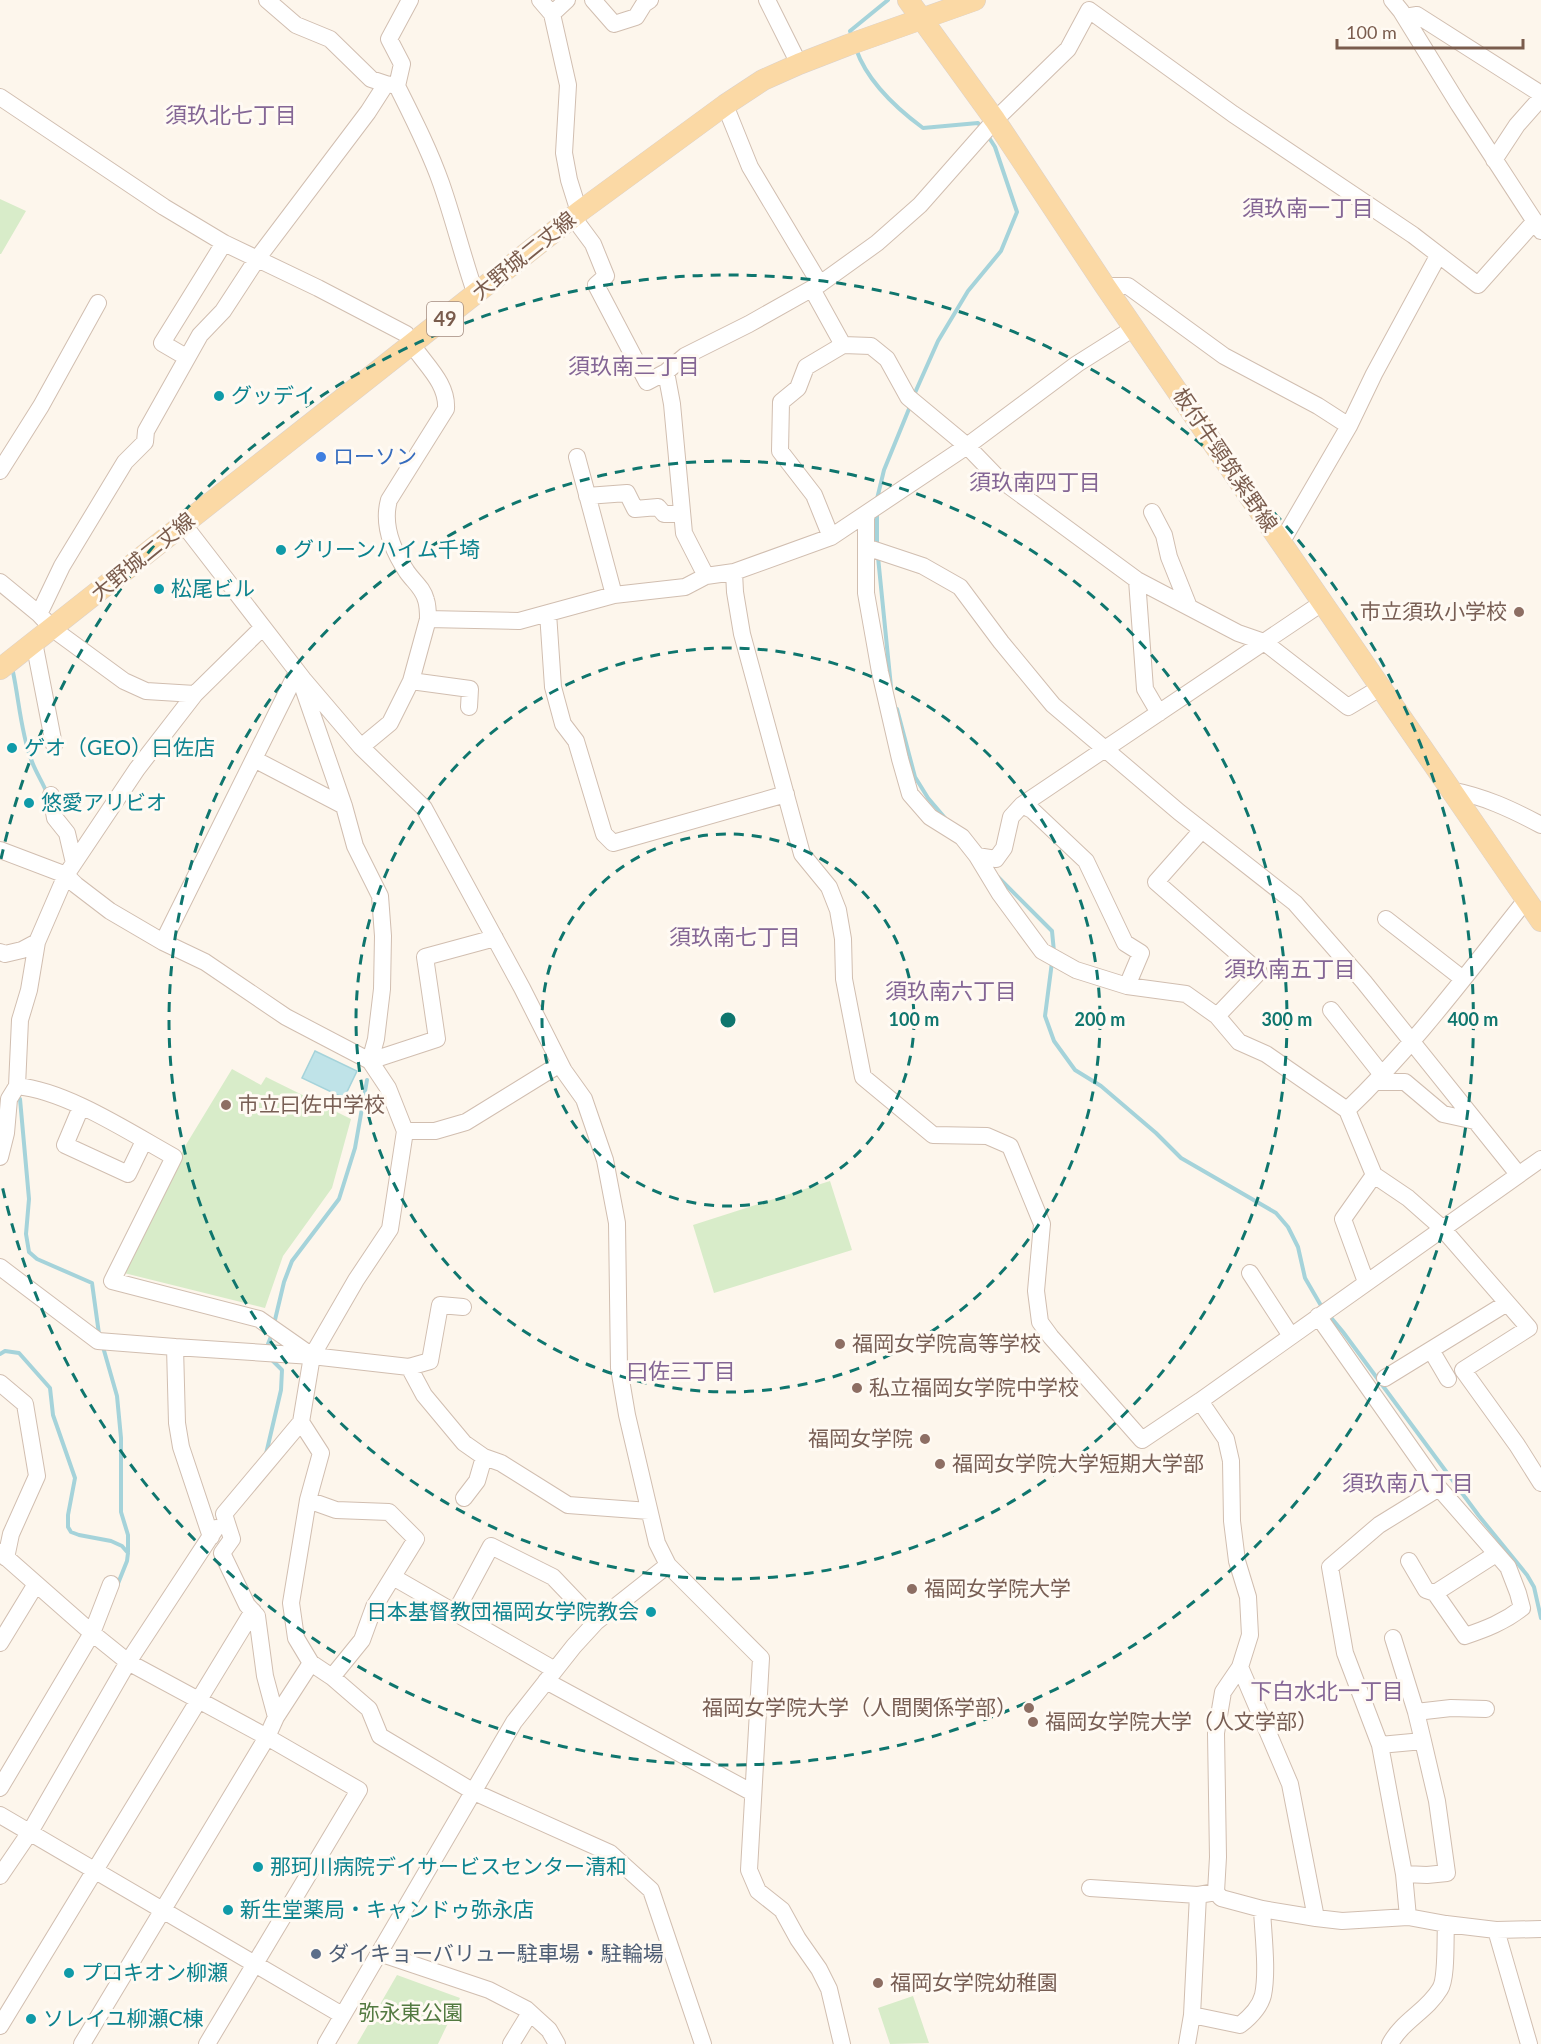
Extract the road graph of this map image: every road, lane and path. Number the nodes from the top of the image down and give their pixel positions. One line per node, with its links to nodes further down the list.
1 (267, 0): 16 (street)
2 (410, 0): 16 (street)
3 (540, 0): 12 (street)
4 (567, 0): 12 (street)
5 (593, 0): 6 (street)
6 (650, 0)
7 (767, 0): 15 (street)
8 (908, 0): 14 (main road, 板付牛頸筑紫野線)
9 (975, 0): 14 (main road, 大野城二丈線 / 49)
10 (1392, 0): 13 (street)
11 (1093, 5): 20 (street); 25 (street)
12 (552, 14): 22 (street)
13 (1405, 17): 17 (street); 21 (street)
14 (921, 19): 15 (main road, 大野城二丈線 / 49); 20 (main road, 板付牛頸筑紫野線)
15 (799, 64): 19 (main road, 大野城二丈線 / 49)
16 (391, 85): 26 (street); 29 (street)
17 (1541, 96): 21 (street)
18 (0, 97): 24 (street)
19 (725, 105): 22 (main road, 大野城二丈線 / 49); 27 (street)
20 (995, 120): 27 (street); 28 (main road, 板付牛頸筑紫野線)
21 (1494, 160): 23 (street)
22 (576, 214): 29 (main road, 大野城二丈線 / 49); 35 (street)
23 (1538, 226): 25 (street)
24 (224, 243): 26 (street); 34 (street)
25 (1438, 256): 36 (street)
26 (257, 259): 33 (street); 34 (street)
27 (816, 286): 32 (street); 35 (street)
28 (1105, 286): 31 (main road, 板付牛頸筑紫野線); 36 (street)
29 (476, 295): 33 (main road, 大野城二丈線 / 49)
30 (98, 303): 39 (street)
31 (1134, 328): 37 (street); 46 (main road, 板付牛頸筑紫野線)
32 (843, 345): 37 (street); 45 (street)
33 (411, 346): 44 (main road, 大野城二丈線 / 49); 56 (street)
34 (186, 357): 57 (street)
35 (666, 372): 42 (street)
36 (1349, 426): 46 (street)
37 (967, 446): 43 (street); 50 (street)
38 (577, 457): 40 (street)
39 (0, 471)
40 (587, 496): 42 (street); 52 (street)
41 (1152, 512): 54 (street)
42 (682, 514): 49 (street)
43 (866, 514): 45 (street); 47 (street)
44 (184, 525): 57 (main road, 大野城二丈線 / 49); 58 (street)
45 (831, 537): 48 (street)
46 (1281, 543): 53 (main road, 板付牛頸筑紫野線)
47 (866, 547): 70 (street); 80 (street)
48 (734, 572): 49 (street); 73 (street)
49 (706, 576): 52 (street)
50 (1137, 580): 54 (street); 67 (street)
51 (0, 582): 57 (street)
52 (614, 595): 55 (street)
53 (1322, 603): 60 (street); 64 (main road, 板付牛頸筑紫野線)
54 (1189, 607): 60 (street)
55 (548, 613): 56 (street); 73 (street)
56 (428, 619): 63 (street)
57 (46, 621): 59 (main road, 大野城二丈線 / 49); 65 (street)
58 (262, 628): 62 (street); 65 (street)
59 (34, 642): 61 (main road, 大野城二丈線 / 49); 68 (street)
60 (1264, 642): 64 (street); 67 (street)
61 (0, 669)
62 (297, 672): 69 (street); 71 (street); 76 (street)
63 (411, 681): 66 (street); 69 (street)
64 (1380, 688): 72 (main road, 板付牛頸筑紫野線)
65 (195, 694): 82 (street)
66 (469, 707)
67 (1159, 713): 70 (street)
68 (54, 745)
69 (361, 747): 86 (street)
70 (1105, 749): 75 (street); 78 (street)
71 (254, 759): 76 (street); 88 (street)
72 (1450, 790): 77 (street); 83 (main road, 板付牛頸筑紫野線)
73 (786, 794): 123 (street)
74 (51, 795): 82 (street)
75 (1022, 805): 80 (street); 91 (street)
76 (344, 806): 95 (street)
77 (1541, 825)
78 (1202, 830): 93 (street); 94 (street)
79 (7, 852): 81 (street); 82 (street)
80 (977, 856): 91 (street)
81 (0, 867)
82 (70, 869): 87 (street); 88 (street)
83 (1526, 900): 85 (main road, 板付牛頸筑紫野線); 90 (street)
84 (1386, 919): 90 (street)
85 (1541, 921)
86 (495, 938): 95 (street); 96 (street)
87 (37, 942): 89 (street); 98 (street)
88 (163, 942): 95 (street)
89 (0, 952)
90 (1463, 979): 94 (street)
91 (1127, 986): 93 (street)
92 (1331, 1010): 97 (street)
93 (1217, 1016): 100 (street)
94 (1412, 1042): 97 (street); 101 (street)
95 (370, 1061): 102 (street)
96 (560, 1064): 102 (street); 130 (street)
97 (1379, 1079): 100 (street); 101 (street)
98 (8, 1093): 99 (street); 104 (street)
99 (81, 1107): 103 (street); 103 (street)
100 (1347, 1110): 107 (street)
101 (1475, 1121): 106 (street)
102 (405, 1131): 118 (street)
103 (144, 1141): 118 (street)
104 (0, 1157)
105 (1541, 1160): 106 (street)
106 (1518, 1174): 108 (street)
107 (1374, 1175): 108 (street); 111 (street)
108 (1442, 1228): 111 (street); 112 (street)
109 (0, 1267): 116 (street)
110 (1250, 1273): 115 (street)
111 (1366, 1282): 114 (street)
112 (1507, 1303): 117 (street); 126 (street)
113 (462, 1307): 119 (street)
114 (1318, 1316): 115 (street); 127 (street)
115 (1291, 1336): 123 (street)
116 (175, 1347): 118 (street); 132 (street)
117 (1431, 1350): 120 (street); 121 (street)
118 (312, 1356): 119 (street); 124 (street)
119 (409, 1367): 125 (street)
120 (1385, 1377)
121 (1448, 1379)
122 (0, 1383): 134 (street)
123 (1200, 1401): 149 (street)
124 (301, 1422): 129 (street); 131 (street)
125 (484, 1457): 128 (street); 130 (street)
126 (1541, 1483)
127 (1439, 1488): 133 (street); 158 (street)
128 (464, 1498)
129 (308, 1500): 137 (street); 148 (street)
130 (650, 1511): 136 (street)
131 (224, 1514): 132 (street); 141 (street)
132 (211, 1537): 147 (street)
133 (1496, 1554): 140 (street); 140 (street)
134 (3, 1555): 138 (street)
135 (1409, 1561): 140 (street)
136 (668, 1565): 143 (street); 161 (street)
137 (393, 1577): 142 (street); 151 (street)
138 (36, 1584): 144 (street); 146 (street)
139 (111, 1584): 144 (street)
140 (1435, 1593)
141 (253, 1611): 152 (street); 155 (street)
142 (455, 1613): 143 (street); 150 (street)
143 (596, 1622): 150 (street)
144 (95, 1637): 147 (street); 159 (street)
145 (1393, 1638): 154 (street)
146 (0, 1643)
147 (128, 1662): 152 (street); 163 (street)
148 (311, 1663): 151 (street); 155 (street)
149 (1240, 1667): 168 (street); 173 (street)
150 (550, 1675): 160 (street); 161 (street)
151 (332, 1677): 160 (street)
152 (198, 1701): 156 (street); 164 (street)
153 (1486, 1709): 154 (street)
154 (1416, 1712): 157 (street)
155 (276, 1717): 156 (street)
156 (267, 1737): 171 (street); 178 (street)
157 (1423, 1741): 158 (street); 165 (street)
158 (1380, 1745): 165 (street)
159 (0, 1788)
160 (474, 1792): 177 (street); 188 (street)
161 (753, 1792): 189 (street)
162 (0, 1815): 163 (street)
163 (30, 1832): 164 (street); 166 (street)
164 (95, 1871): 171 (street); 182 (street)
165 (1404, 1874): 172 (street)
166 (0, 1876)
167 (1090, 1888): 169 (street)
168 (1215, 1892): 169 (street); 170 (street)
169 (1198, 1896): 181 (street)
170 (1262, 1909): 173 (street); 181 (street)
171 (162, 1911): 178 (street); 183 (street)
172 (1408, 1917): 173 (street); 174 (street)
173 (1316, 1918)
174 (1446, 1924): 176 (street); 191 (street)
175 (1541, 1929): 176 (street)
176 (1496, 1930): 192 (street)
177 (379, 1953): 179 (street); 180 (street)
178 (254, 1965): 180 (street); 184 (street)
179 (530, 2013): 186 (street); 187 (street)
180 (342, 2015): 185 (street)
181 (1192, 2015): 190 (street)
182 (0, 2026)
183 (81, 2044)
184 (207, 2044)
185 (326, 2044)
186 (511, 2044)
187 (557, 2044)
188 (703, 2044)
189 (842, 2044)
190 (1187, 2044)
191 (1390, 2044)
192 (1528, 2044)

